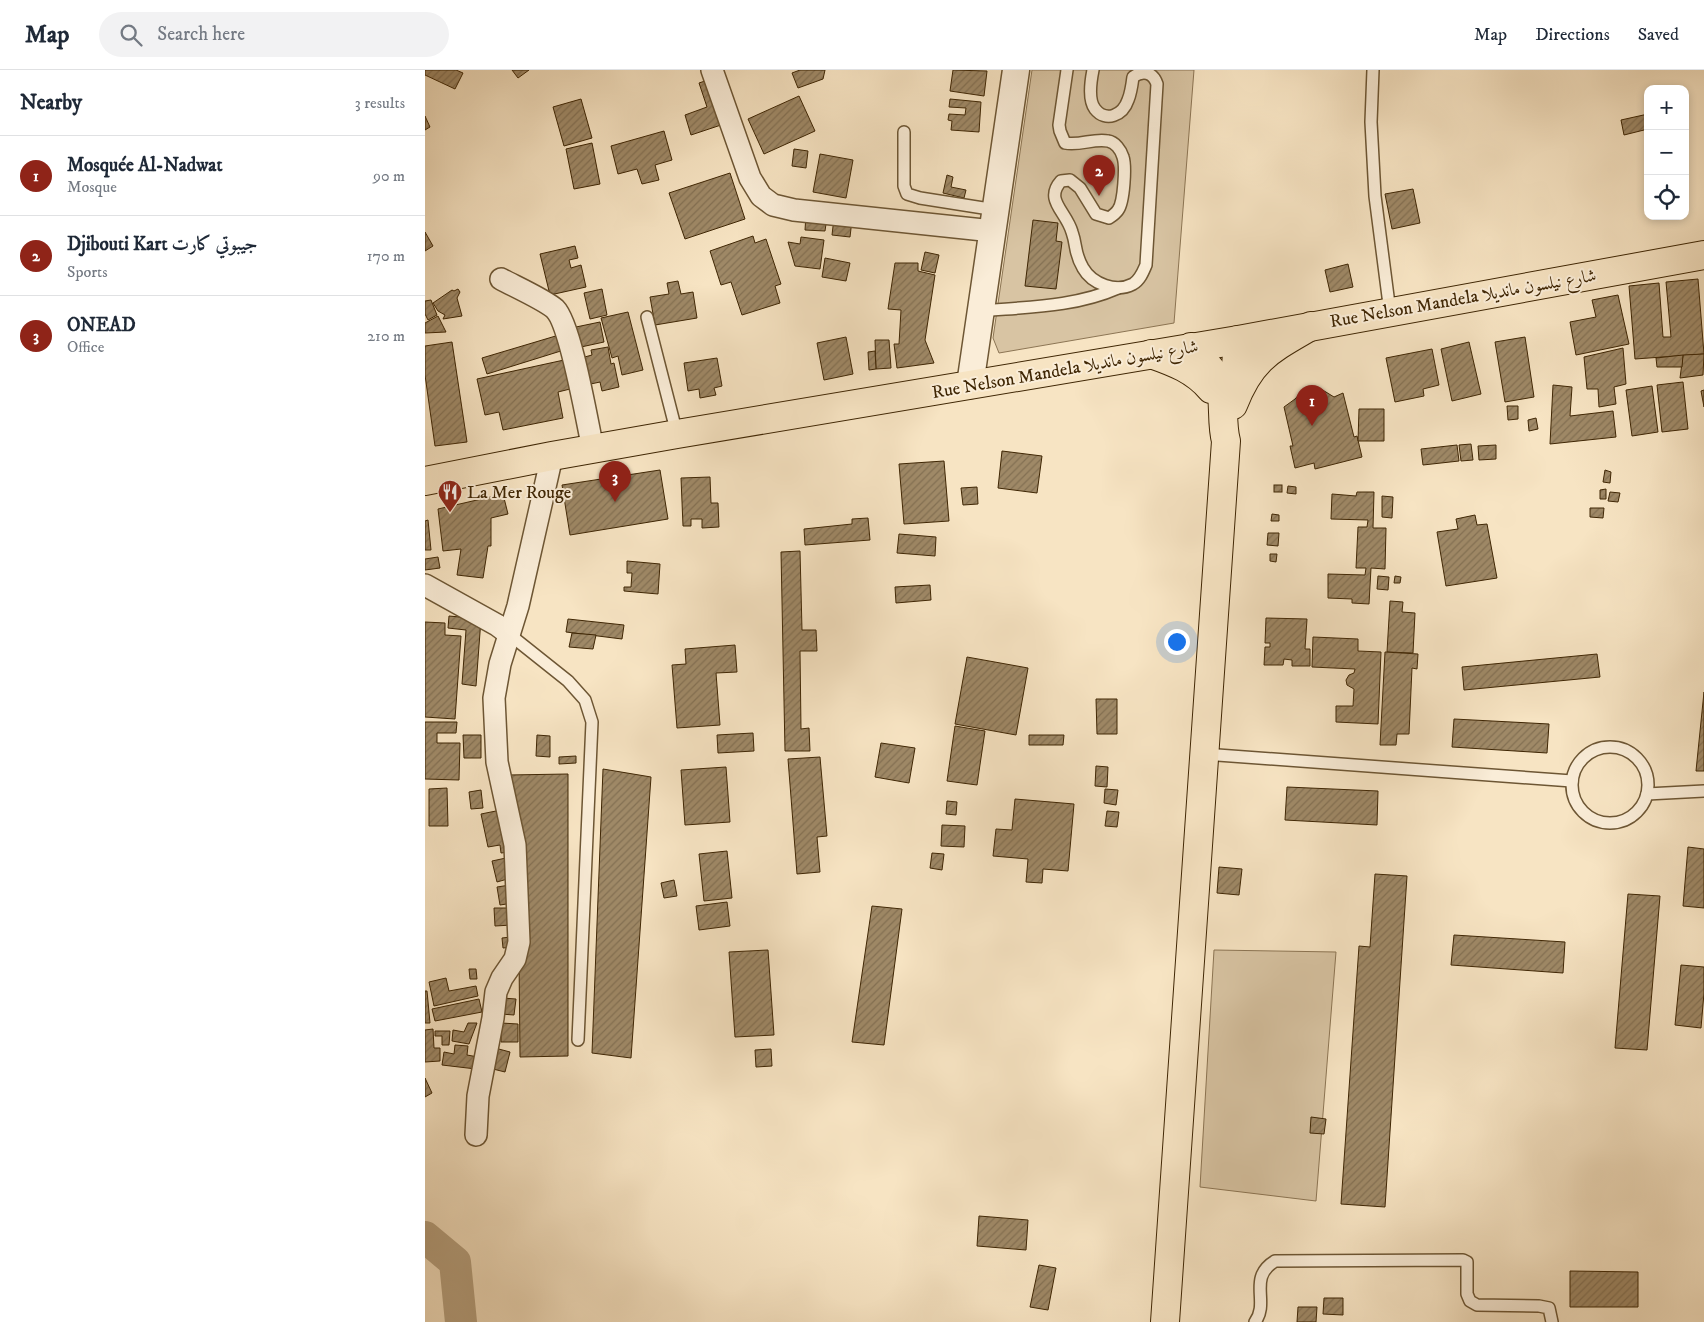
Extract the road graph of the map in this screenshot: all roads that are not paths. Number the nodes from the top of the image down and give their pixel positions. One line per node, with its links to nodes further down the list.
1 (712, 70): 7 (street)
2 (1016, 70): 7 (street)
3 (1067, 70): 10 (lane)
4 (1093, 70): 10 (lane)
5 (1372, 72): 12 (lane)
6 (904, 132): 7 (lane)
7 (995, 221): 11 (street)
8 (1704, 255): 12 (main road, Rue Nelson Mandela شارع نيلسون مانديلا)
9 (501, 279): 21 (street)
10 (1118, 288): 11 (lane)
11 (981, 311): 18 (street)
12 (1390, 312): 14 (main road, Rue Nelson Mandela شارع نيلسون مانديلا)
13 (647, 317): 20 (lane)
14 (1311, 326): 15 (main road, Rue Nelson Mandela شارع نيلسون مانديلا); 19 (main road)
15 (1239, 340): 16 (main road, Rue Nelson Mandela شارع نيلسون مانديلا); 19 (main road)
16 (1191, 347): 17 (main road, Rue Nelson Mandela شارع نيلسون مانديلا); 19 (main road)
17 (1151, 354): 18 (main road, Rue Nelson Mandela شارع نيلسون مانديلا); 19 (main road)
18 (970, 385): 20 (main road, Rue Nelson Mandela شارع نيلسون مانديلا)
19 (1228, 407): 26 (main road)
20 (677, 434): 21 (main road, Rue Nelson Mandela شارع نيلسون مانديلا)
21 (593, 449): 22 (main road, Rue Nelson Mandela شارع نيلسون مانديلا)
22 (552, 456): 23 (main road, Rue Nelson Mandela شارع نيلسون مانديلا); 25 (street)
23 (425, 481)
24 (425, 585): 25 (street)
25 (509, 634): 30 (lane); 31 (street)
26 (1204, 754): 27 (lane); 32 (main road)
27 (1572, 781): 29 (lane); 29 (lane)
28 (1704, 792): 29 (lane)
29 (1647, 794)
30 (578, 1040)
31 (475, 1135)
32 (1165, 1322)
33 (1255, 1322): 34 (lane)
34 (1552, 1322)

